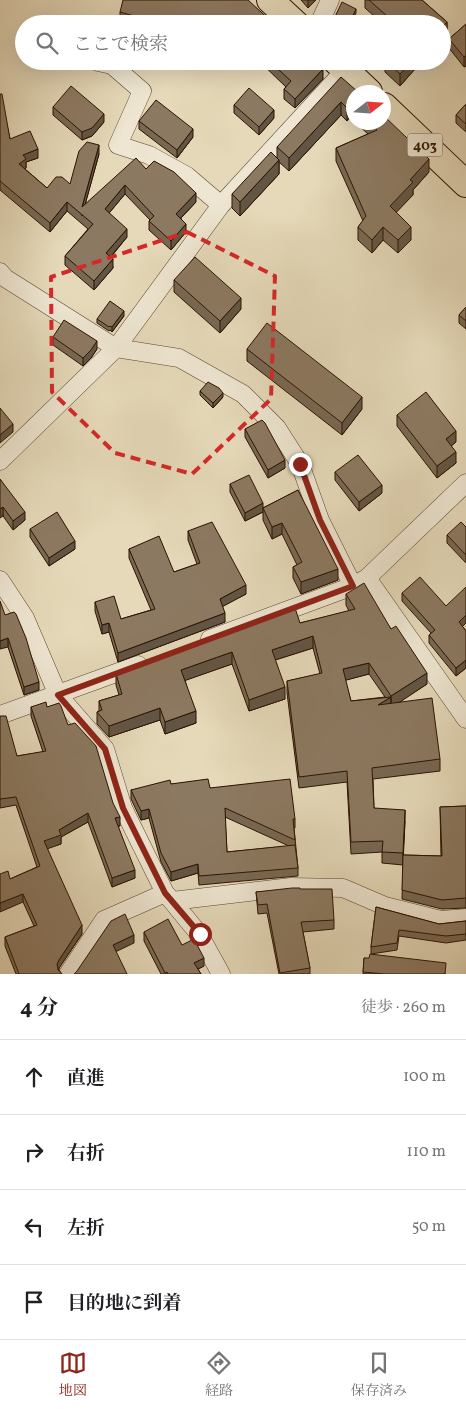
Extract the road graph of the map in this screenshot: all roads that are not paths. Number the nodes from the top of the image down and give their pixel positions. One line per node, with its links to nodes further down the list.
1 (270, 0): 3 (highway)
2 (330, 0): 4 (street)
3 (286, 15)
4 (323, 15)
5 (118, 70): 11 (street)
6 (336, 70): 11 (street)
7 (345, 70): 8 (highway)
8 (361, 85)
9 (391, 113): 10 (highway, 403)
10 (466, 184)
11 (221, 205): 13 (street)
12 (0, 272): 13 (street)
13 (116, 348): 14 (street); 17 (street)
14 (0, 461)
15 (466, 483): 17 (street)
16 (0, 580): 20 (street)
17 (360, 582): 18 (street); 22 (street)
18 (196, 644)
19 (150, 661): 20 (street)
20 (58, 695): 21 (street); 23 (street)
21 (0, 715)
22 (466, 719)
23 (168, 897): 24 (street); 25 (street); 26 (street)
24 (466, 918)
25 (68, 974)
26 (221, 974)

